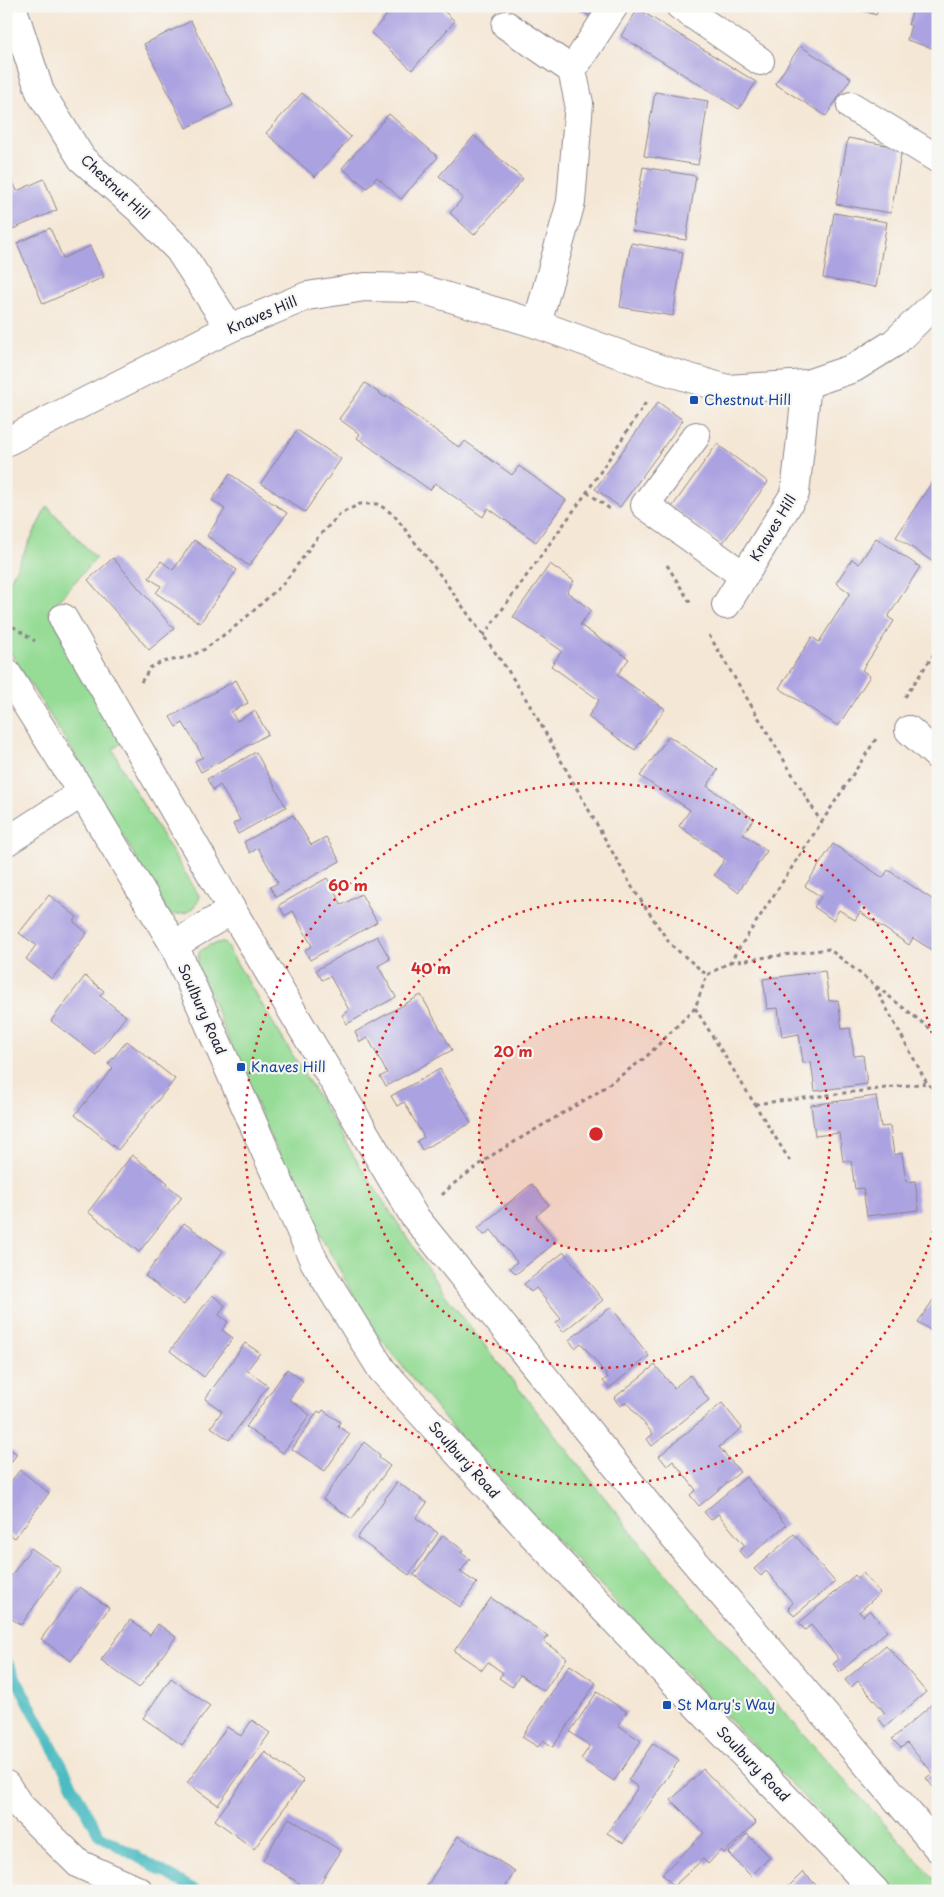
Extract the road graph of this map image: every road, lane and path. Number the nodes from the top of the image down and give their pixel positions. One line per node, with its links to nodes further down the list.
1 (12, 6): 11 (street, Chestnut Hill)
2 (614, 6): 6 (street)
3 (680, 6): 5 (street)
4 (506, 25): 6 (street)
5 (760, 61)
6 (572, 70): 10 (street)
7 (851, 106): 8 (street)
8 (938, 159)
9 (938, 301): 13 (street, Knaves Hill)
10 (538, 324): 11 (street, Knaves Hill); 12 (street, Knaves Hill)
11 (230, 328): 15 (street, Knaves Hill)
12 (660, 369): 13 (street, Knaves Hill); 16 (path)
13 (807, 384): 19 (street, Knaves Hill)
14 (696, 436): 19 (street)
15 (6, 442)
16 (586, 492): 17 (path); 24 (path)
17 (611, 509)
18 (665, 562): 21 (path)
19 (744, 576): 20 (street, Knaves Hill)
20 (726, 606)
21 (693, 609)
22 (64, 618): 30 (street)
23 (708, 632): 33 (path)
24 (483, 636): 30 (path); 38 (path)
25 (938, 648): 27 (path)
26 (6, 672): 32 (street, Soulbury Road)
27 (902, 701)
28 (909, 730): 31 (street)
29 (881, 732): 33 (path)
30 (130, 734): 35 (street)
31 (938, 756)
32 (82, 793): 34 (street); 36 (street, Soulbury Road)
33 (821, 822): 37 (path)
34 (6, 842)
35 (232, 910): 36 (street); 46 (street)
36 (174, 945): 50 (street, Soulbury Road)
37 (730, 962): 38 (path); 39 (path)
38 (707, 975): 40 (path)
39 (874, 984): 41 (path); 42 (path)
40 (695, 1008): 44 (path); 46 (path)
41 (938, 1035)
42 (927, 1083): 43 (path); 44 (path)
43 (938, 1094)
44 (755, 1104): 45 (path)
45 (790, 1161)
46 (414, 1216): 48 (street)
47 (6, 1785): 49 (street)
48 (938, 1848)
49 (139, 1891)
50 (875, 1891)

